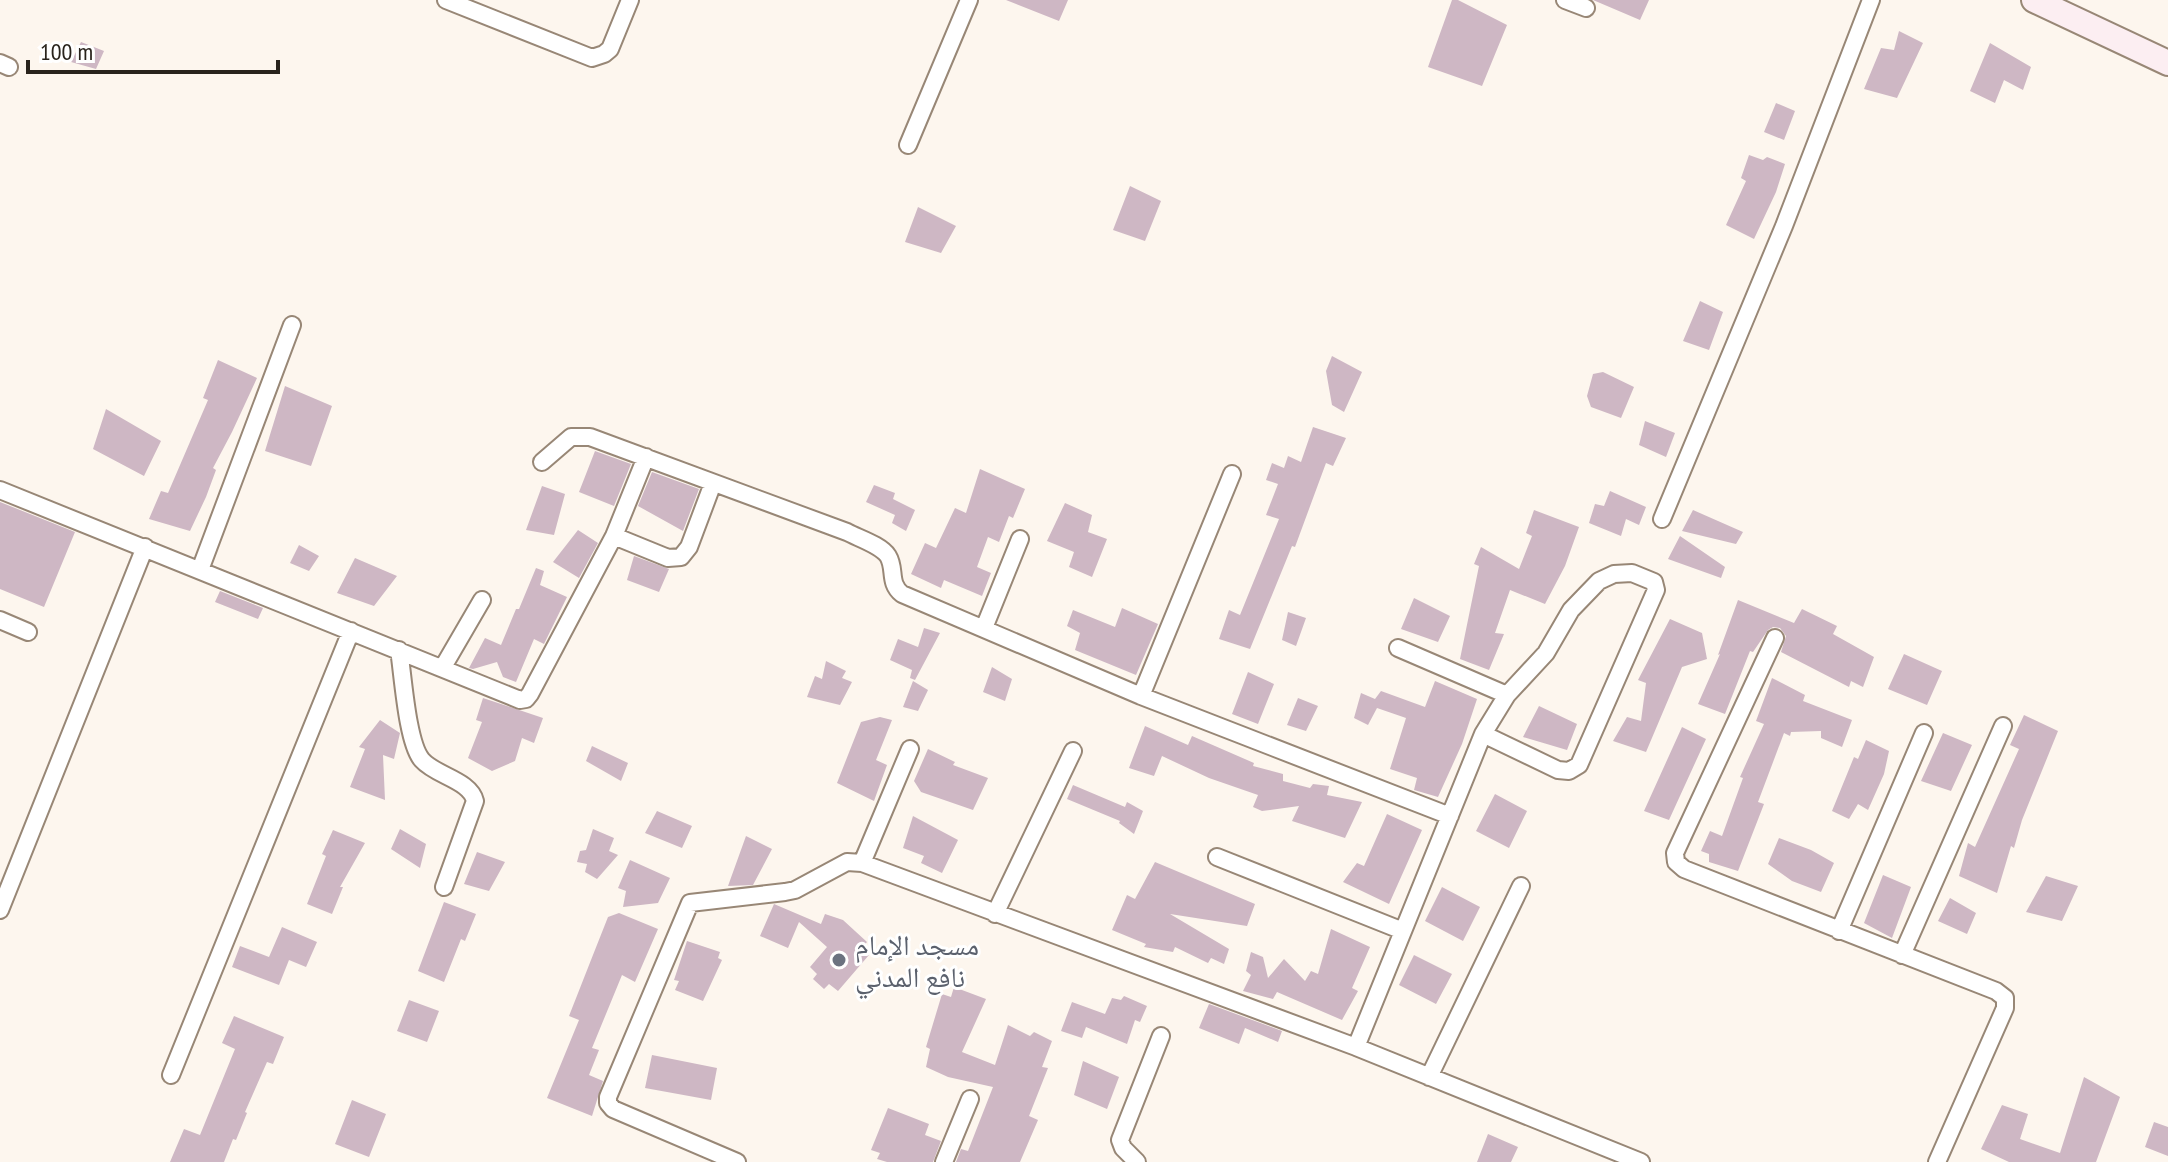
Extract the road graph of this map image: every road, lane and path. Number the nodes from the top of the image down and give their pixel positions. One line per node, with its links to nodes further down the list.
1 (446, 0): 2 (street)
2 (630, 0)
3 (969, 0): 9 (street)
4 (1565, 0): 7 (street)
5 (1871, 0): 16 (street)
6 (2034, 0): 8 (main road)
7 (1586, 8)
8 (2168, 63)
9 (908, 145)
10 (292, 325): 20 (street)
11 (646, 457): 12 (street); 14 (street); 17 (street)
12 (542, 462)
13 (1232, 474): 31 (street)
14 (713, 483): 17 (street); 23 (street)
15 (0, 490): 19 (street)
16 (1662, 519)
17 (614, 536): 29 (street)
18 (1020, 539): 23 (street)
19 (145, 547): 20 (street); 42 (street)
20 (200, 570): 24 (street)
21 (482, 600): 29 (street)
22 (0, 620): 25 (street)
23 (984, 628): 31 (street)
24 (351, 631): 28 (street); 49 (street)
25 (28, 632)
26 (1775, 638): 45 (street)
27 (1398, 648): 30 (street)
28 (399, 650): 29 (street); 41 (street)
29 (443, 667)
30 (1507, 695): 34 (street); 34 (street)
31 (1141, 696): 37 (street)
32 (2003, 726): 46 (street)
33 (1924, 733): 45 (street)
34 (1483, 734): 37 (street)
35 (910, 749): 39 (street)
36 (1073, 751): 43 (street)
37 (1450, 816): 44 (street)
38 (1217, 857): 44 (street)
39 (862, 863): 43 (street); 52 (street)
40 (1521, 886): 50 (street)
41 (444, 887)
42 (0, 910)
43 (995, 914): 48 (street)
44 (1403, 931): 48 (street)
45 (1839, 931): 46 (street)
46 (1902, 955): 56 (street)
47 (1161, 1036): 54 (street)
48 (1356, 1047): 50 (street)
49 (171, 1075)
50 (1429, 1077): 55 (street)
51 (970, 1099): 53 (street)
52 (737, 1162)
53 (944, 1162)
54 (1137, 1162)
55 (1641, 1162)
56 (1937, 1162)

